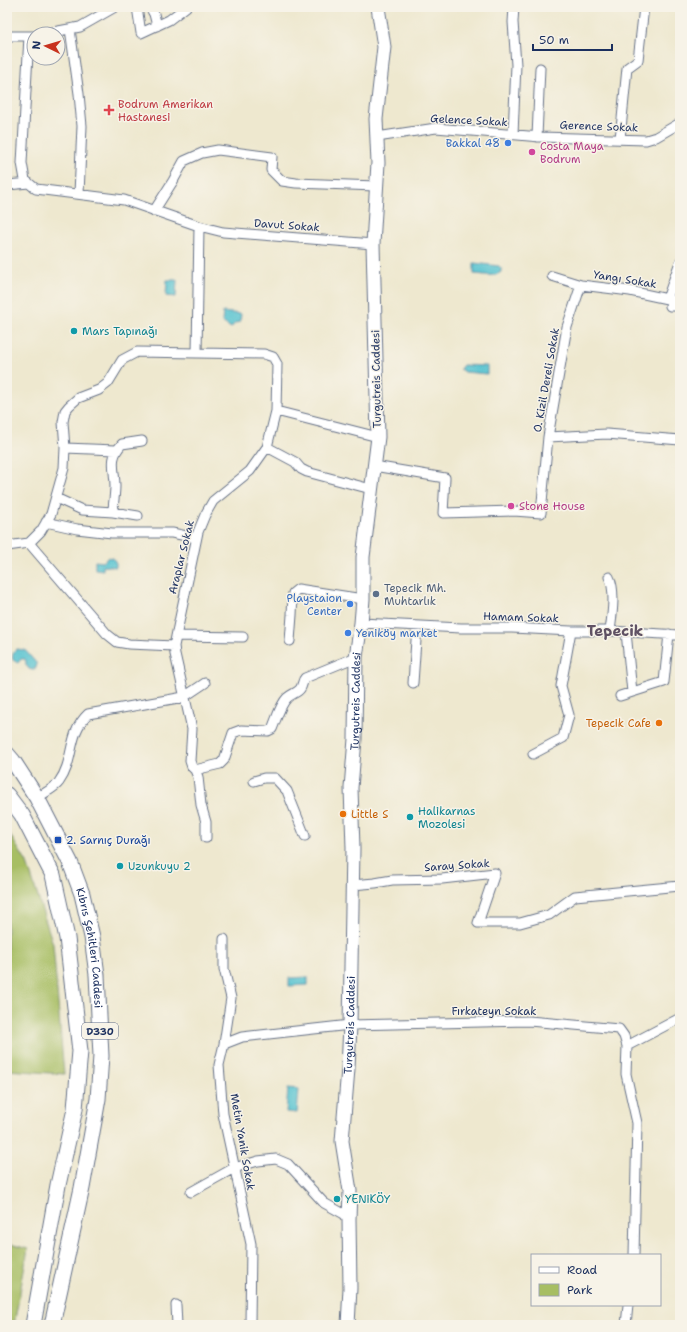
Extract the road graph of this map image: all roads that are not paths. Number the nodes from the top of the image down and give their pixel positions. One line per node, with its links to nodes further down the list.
1 (115, 7): 9 (street)
2 (137, 7): 8 (street)
3 (150, 7): 8 (street)
4 (186, 7): 8 (street)
5 (378, 7): 17 (main road, Turgutreis Caddesi)
6 (514, 7): 16 (street)
7 (644, 7): 19 (street)
8 (157, 26)
9 (70, 29): 10 (street); 23 (street)
10 (66, 30)
11 (7, 36): 12 (street)
12 (26, 36)
13 (30, 66): 20 (street)
14 (540, 68): 18 (street)
15 (680, 123): 19 (street, Gerence Sokak)
16 (513, 134): 17 (street, Gelence Sokak); 18 (street, Gerence Sokak)
17 (377, 137): 22 (main road, Turgutreis Caddesi)
18 (537, 137): 19 (street, Gerence Sokak)
19 (620, 139)
20 (29, 183): 21 (street); 23 (street, Davut Sokak)
21 (7, 185)
22 (376, 186): 24 (street); 26 (main road, Turgutreis Caddesi)
23 (79, 194): 24 (street, Davut Sokak)
24 (154, 211): 25 (street, Davut Sokak)
25 (199, 226): 26 (street, Davut Sokak); 32 (street)
26 (373, 244): 34 (main road, Turgutreis Caddesi)
27 (680, 262): 30 (street)
28 (552, 276): 29 (street)
29 (581, 285): 30 (street, Yangı Sokak); 35 (street, O. Kizil Dereli Sokak)
30 (667, 299): 31 (street, Yangı Sokak)
31 (680, 306)
32 (197, 353): 33 (street, Araplar Sokak); 39 (street)
33 (276, 411): 34 (street); 38 (street, Araplar Sokak)
34 (378, 437): 41 (main road, Turgutreis Caddesi)
35 (548, 437): 36 (street); 41 (street, O. Kizil Dereli Sokak)
36 (680, 440)
37 (142, 441): 40 (street)
38 (267, 447): 42 (street); 47 (street, Araplar Sokak)
39 (65, 448): 40 (street); 43 (street)
40 (116, 450): 44 (street)
41 (374, 466): 42 (main road, Turgutreis Caddesi)
42 (371, 489): 51 (main road, Turgutreis Caddesi)
43 (56, 498): 44 (street); 46 (street)
44 (113, 512): 45 (street)
45 (138, 516)
46 (46, 522): 47 (street); 48 (street)
47 (196, 538): 59 (street, Araplar Sokak)
48 (29, 543): 49 (street); 62 (street)
49 (7, 546)
50 (609, 577): 55 (street)
51 (363, 599): 52 (main road, Turgutreis Caddesi); 61 (street)
52 (361, 623): 53 (street, Hamam Sokak); 63 (main road, Turgutreis Caddesi)
53 (417, 626): 54 (street, Hamam Sokak); 65 (street)
54 (571, 631): 55 (street, Hamam Sokak); 70 (street)
55 (610, 631): 56 (street, Hamam Sokak)
56 (626, 632): 57 (street, Hamam Sokak); 66 (street)
57 (669, 634): 58 (street, Hamam Sokak); 66 (street)
58 (680, 635)
59 (176, 636): 60 (street); 62 (street, Araplar Sokak)
60 (243, 637)
61 (290, 641)
62 (174, 646): 68 (street, Araplar Sokak)
63 (356, 657): 71 (street); 77 (main road, Turgutreis Caddesi)
64 (206, 683): 68 (street)
65 (413, 683)
66 (632, 692): 67 (street)
67 (620, 696)
68 (184, 697): 71 (street, Araplar Sokak); 74 (street)
69 (7, 754): 74 (highway, Kıbrıs Şehitleri Caddesi / D330)
70 (533, 754)
71 (195, 770): 76 (street, Araplar Sokak)
72 (254, 781): 75 (street)
73 (7, 795): 90 (highway, Kıbrıs Şehitleri Caddesi / D330)
74 (37, 798): 91 (highway, Kıbrıs Şehitleri Caddesi / D330)
75 (305, 836)
76 (206, 838)
77 (352, 885): 78 (street, Saray Sokak); 81 (main road, Turgutreis Caddesi)
78 (680, 886)
79 (224, 939): 82 (street, Metin Yanik Sokak)
80 (680, 1018): 83 (street)
81 (350, 1024): 82 (street); 83 (street, Fırkateyn Sokak); 86 (main road, Turgutreis Caddesi)
82 (224, 1044): 84 (street, Metin Yanik Sokak)
83 (627, 1046): 87 (street, Fırkateyn Sokak)
84 (234, 1168): 85 (street); 86 (street); 93 (street, Metin Yanik Sokak)
85 (191, 1192)
86 (349, 1219): 94 (main road, Turgutreis Caddesi)
87 (634, 1254)
88 (176, 1305): 92 (street)
89 (628, 1306): 95 (street)
90 (33, 1325)
91 (52, 1325)
92 (177, 1325)
93 (250, 1325)
94 (348, 1325)
95 (626, 1325)

